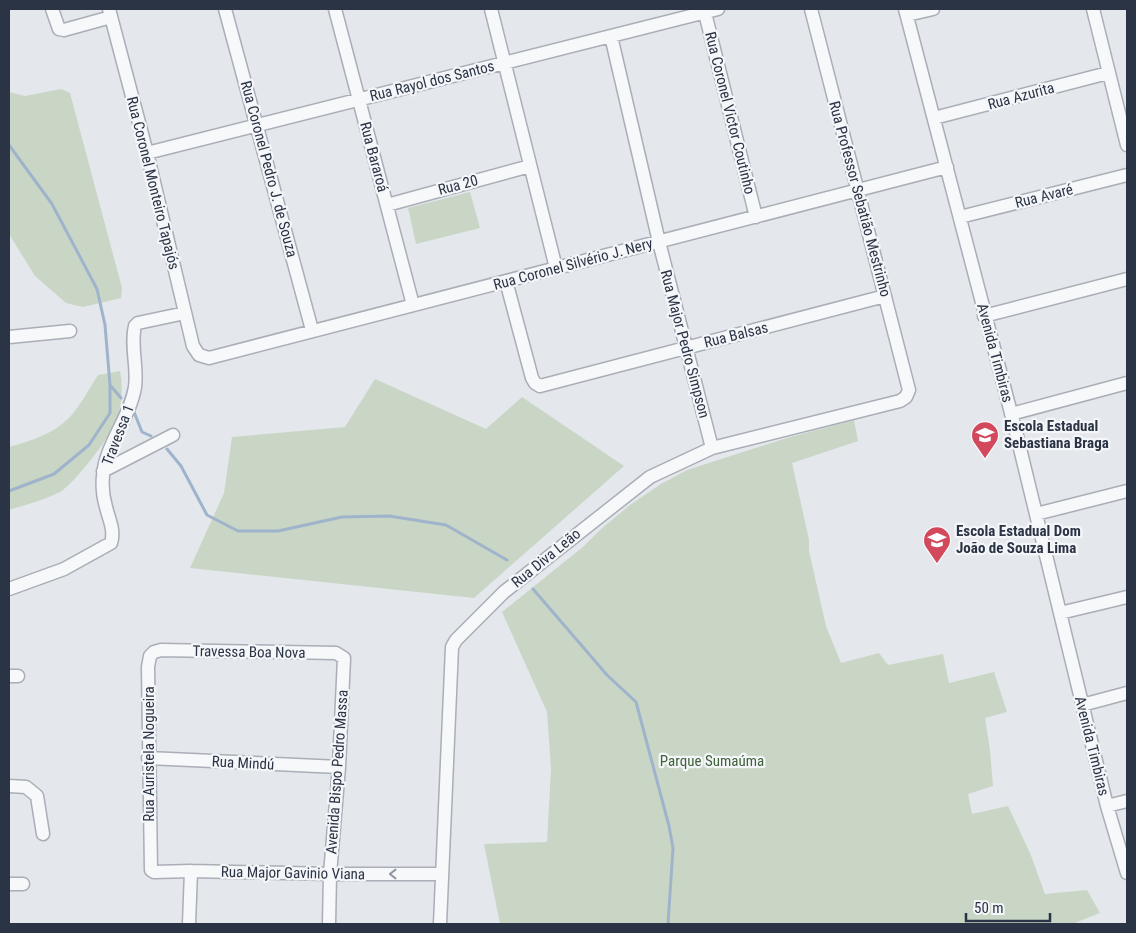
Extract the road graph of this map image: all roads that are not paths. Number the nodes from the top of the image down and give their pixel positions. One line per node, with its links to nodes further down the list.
1 (52, 9): 11 (street)
2 (225, 9): 17 (street, Rua Coronel Pedro J. de Souza)
3 (336, 9): 15 (street, Rua Bararoá)
4 (491, 9): 13 (street)
5 (718, 9): 9 (street, Rua Rayol dos Santos)
6 (811, 9): 23 (street, Rua Professor Sebatião Mestrinho)
7 (934, 9): 10 (street)
8 (1092, 9): 14 (street)
9 (704, 10): 12 (street, Rua Rayol dos Santos); 25 (street, Rua Coronel Victor Coutinho)
10 (906, 12): 16 (street, Avenida Timbiras)
11 (110, 13): 19 (street, Rua Coronel Monteiro Tapajós)
12 (611, 36): 13 (street, Rua Rayol dos Santos); 27 (street, Rua Major Pedro Simpson)
13 (504, 63): 15 (street, Rua Rayol dos Santos); 20 (street)
14 (1108, 73): 16 (street, Rua Azurita); 18 (street)
15 (359, 100): 17 (street, Rua Rayol dos Santos); 24 (street, Rua Bararoá)
16 (934, 118): 21 (street, Avenida Timbiras)
17 (257, 124): 19 (street, Rua Rayol dos Santos); 35 (street, Rua Coronel Pedro J. de Souza)
18 (1127, 145)
19 (147, 153): 33 (street, Rua Coronel Monteiro Tapajós)
20 (530, 166): 24 (street, Rua 20); 28 (street)
21 (947, 167): 23 (street, Rua Coronel Silvério J. Nery); 26 (street, Avenida Timbiras)
22 (1127, 175): 26 (street, Rua Avaré)
23 (857, 190): 25 (street, Rua Coronel Silvério J. Nery); 31 (street, Rua Professor Sebatião Mestrinho)
24 (386, 205): 32 (street, Rua Bararoá)
25 (756, 217): 27 (street, Rua Coronel Silvério J. Nery)
26 (960, 217): 34 (street, Avenida Timbiras)
27 (659, 242): 28 (street, Rua Coronel Silvério J. Nery); 38 (street, Rua Major Pedro Simpson)
28 (556, 268): 30 (street, Rua Coronel Silvério J. Nery)
29 (1127, 279): 34 (street)
30 (506, 281): 32 (street, Rua Coronel Silvério J. Nery); 38 (street, Rua Balsas)
31 (886, 296): 38 (street, Rua Balsas); 41 (street, Rua Professor Sebatião Mestrinho)
32 (413, 305): 35 (street, Rua Coronel Silvério J. Nery)
33 (185, 313): 39 (street, Rua Coronel Monteiro Tapajós); 45 (street, Travessa 1)
34 (984, 316): 42 (street, Avenida Timbiras)
35 (312, 330): 39 (street, Rua Coronel Silvério J. Nery)
36 (70, 331): 37 (street)
37 (9, 337)
38 (687, 347): 44 (street, Rua Major Pedro Simpson)
39 (199, 355)
40 (1127, 383): 42 (street)
41 (909, 390): 44 (street, Rua Diva Leão)
42 (1011, 414): 47 (street, Avenida Timbiras)
43 (173, 435): 45 (street)
44 (712, 448): 65 (street, Rua Diva Leão)
45 (103, 471): 48 (street, Travessa 1)
46 (1127, 491): 47 (street)
47 (1036, 514): 50 (street, Avenida Timbiras)
48 (9, 589)
49 (1127, 597): 50 (street)
50 (1060, 613): 54 (street, Avenida Timbiras)
51 (161, 650): 52 (street, Travessa Boa Nova); 55 (street, Rua Auristela Nogueira)
52 (336, 653): 56 (street, Avenida Bispo Pedro Massa)
53 (1127, 693): 54 (street)
54 (1082, 705): 59 (street, Avenida Timbiras)
55 (148, 758): 56 (street, Rua Mindú); 61 (street, Rua Auristela Nogueira)
56 (339, 767): 64 (street, Avenida Bispo Pedro Massa)
57 (9, 786): 60 (street)
58 (1127, 801): 59 (street)
59 (1107, 806): 63 (street, Avenida Timbiras)
60 (42, 834)
61 (149, 865): 62 (street, Rua Major Gavinio Viana)
62 (190, 871): 64 (street, Rua Major Gavinio Viana); 68 (street)
63 (1127, 873)
64 (330, 874): 65 (street, Rua Major Gavinio Viana, one-way to 64); 69 (street, Avenida Bispo Pedro Massa)
65 (442, 874): 70 (street, Rua Diva Leão)
66 (9, 884): 67 (street)
67 (24, 884)
68 (189, 924)
69 (329, 924)
70 (440, 924)

